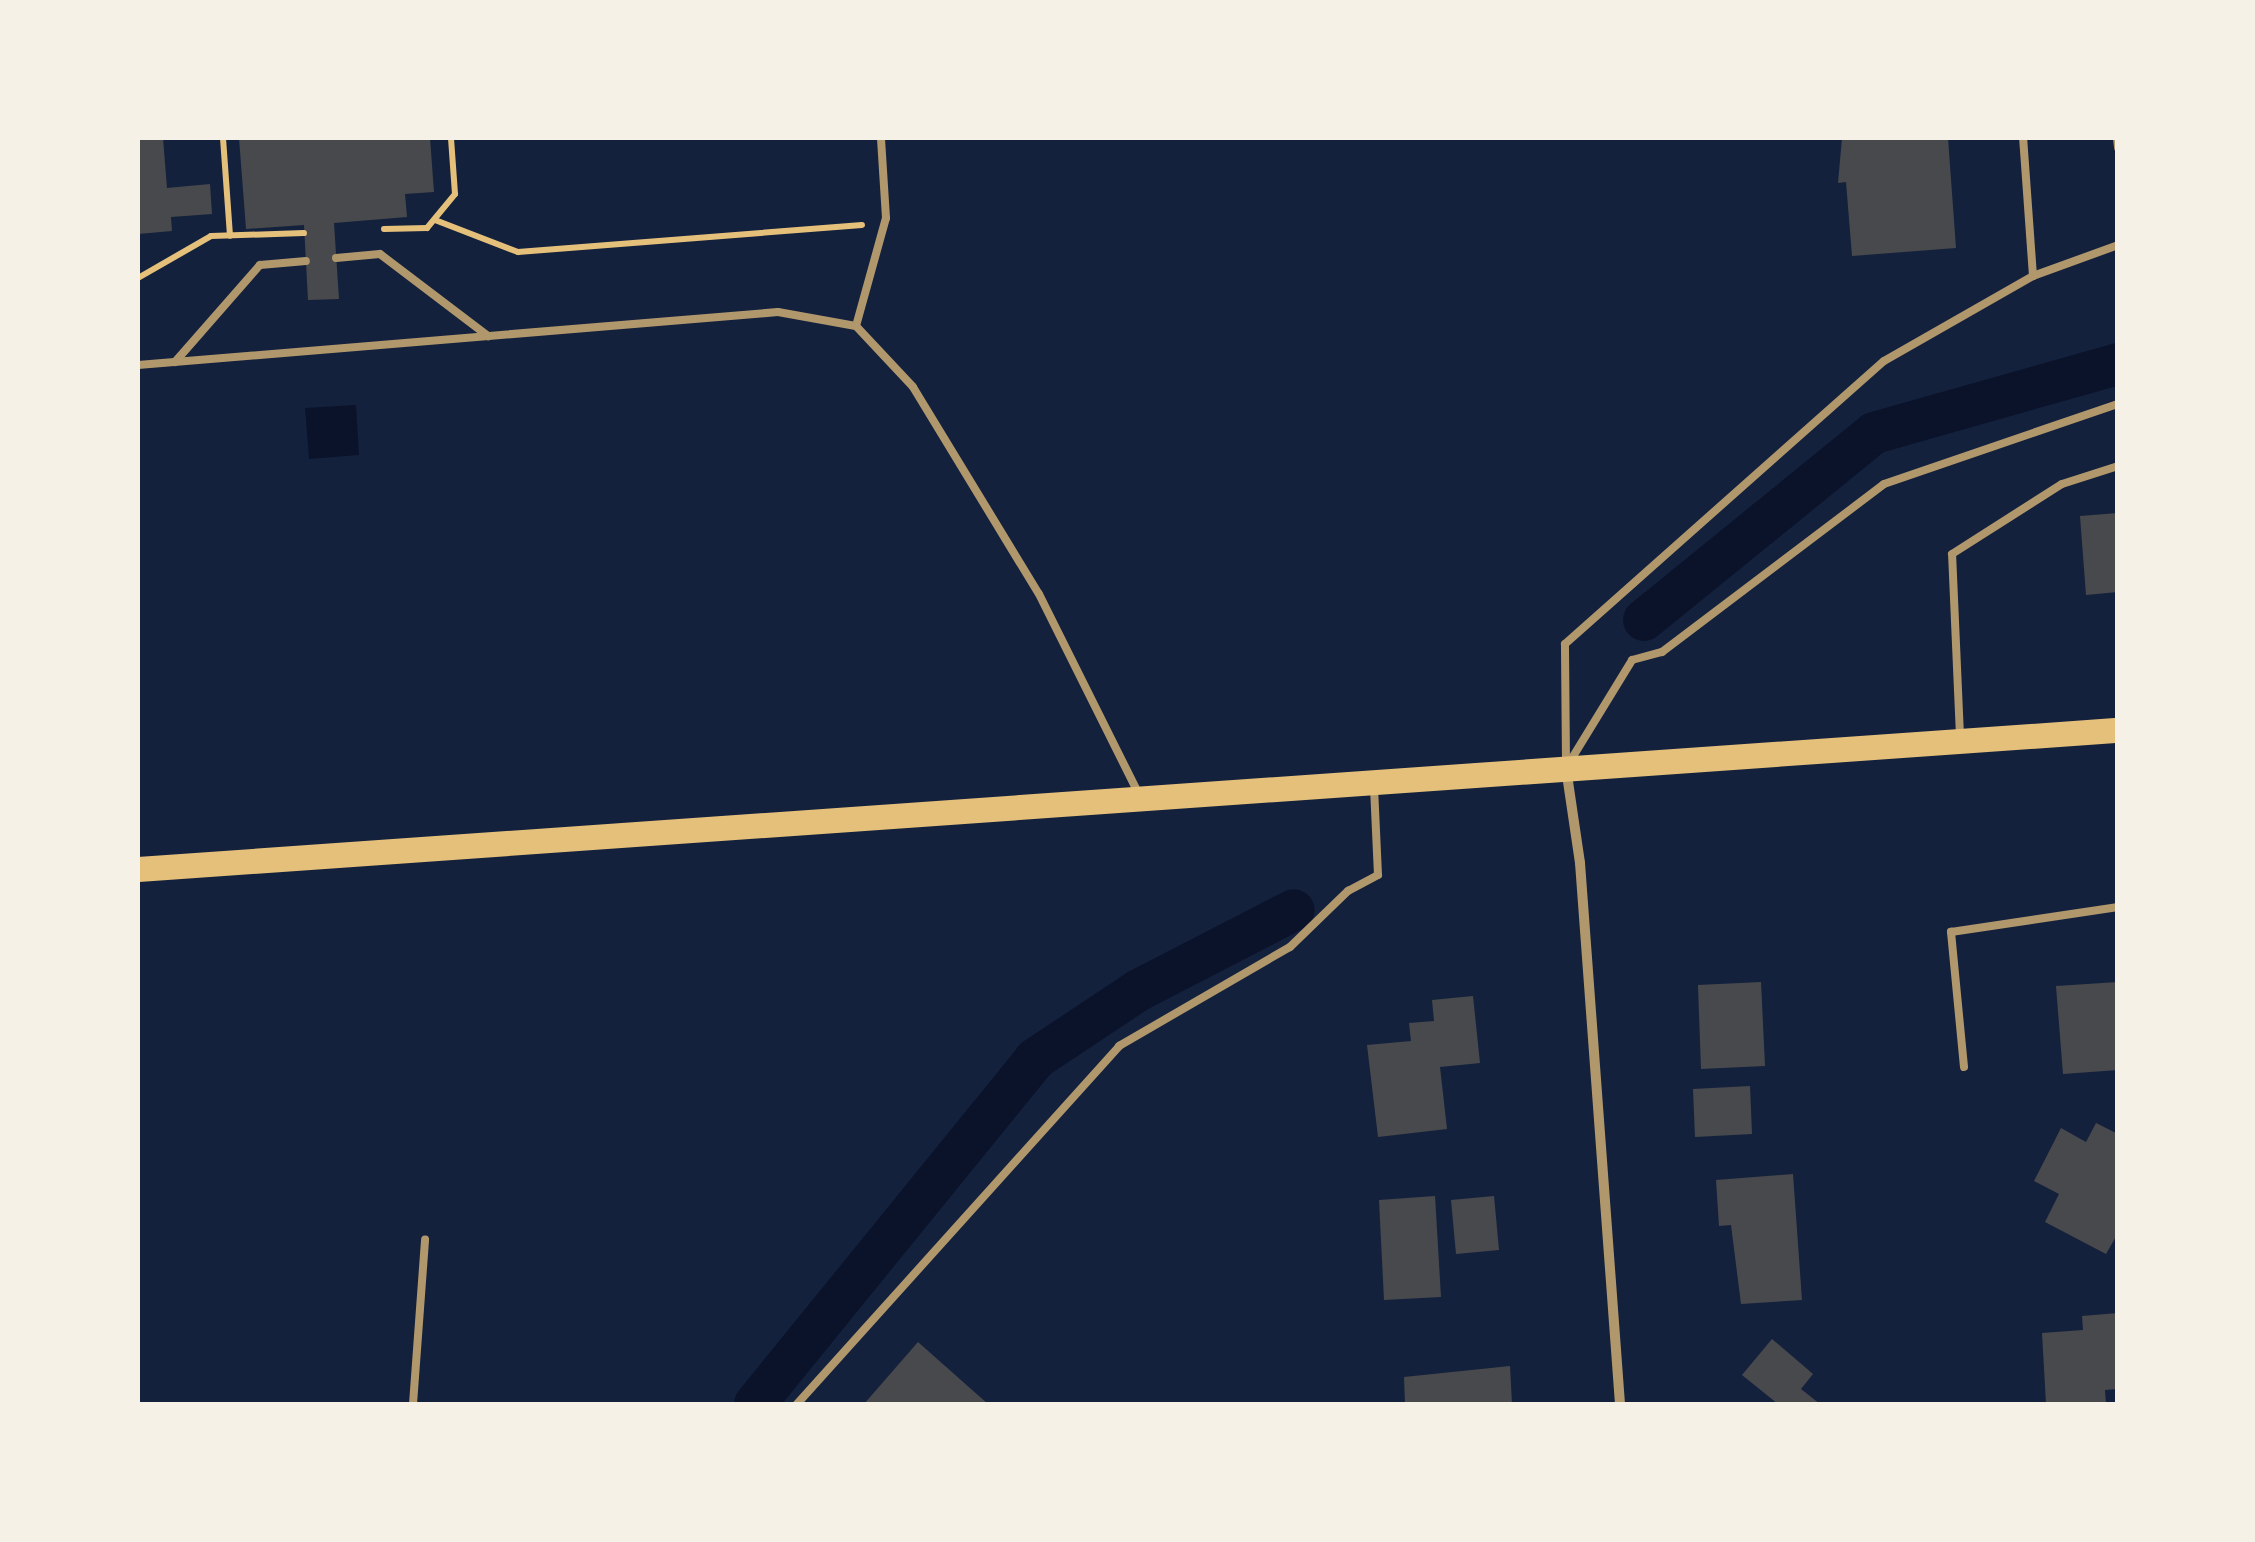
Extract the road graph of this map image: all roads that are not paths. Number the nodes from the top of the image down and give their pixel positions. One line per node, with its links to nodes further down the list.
1 (881, 138): 9 (lane)
2 (2023, 138): 8 (lane)
3 (2116, 138): 4 (lane)
4 (2118, 148)
5 (2118, 245): 8 (lane)
6 (336, 258): 10 (lane)
7 (306, 261): 11 (lane)
8 (2033, 276): 17 (lane)
9 (856, 326): 10 (lane); 19 (lane)
10 (488, 336): 11 (lane)
11 (174, 362): 12 (lane)
12 (138, 365)
13 (2118, 404): 17 (lane)
14 (2118, 466): 16 (lane)
15 (2118, 730): 16 (main road)
16 (1960, 742): 17 (main road)
17 (1566, 767): 18 (main road); 26 (street)
18 (1374, 782): 19 (main road); 25 (lane)
19 (1141, 799): 20 (main road)
20 (138, 869)
21 (2118, 907): 22 (lane)
22 (1964, 1067)
23 (424, 1239): 24 (lane)
24 (413, 1404)
25 (797, 1404)
26 (1620, 1404)

